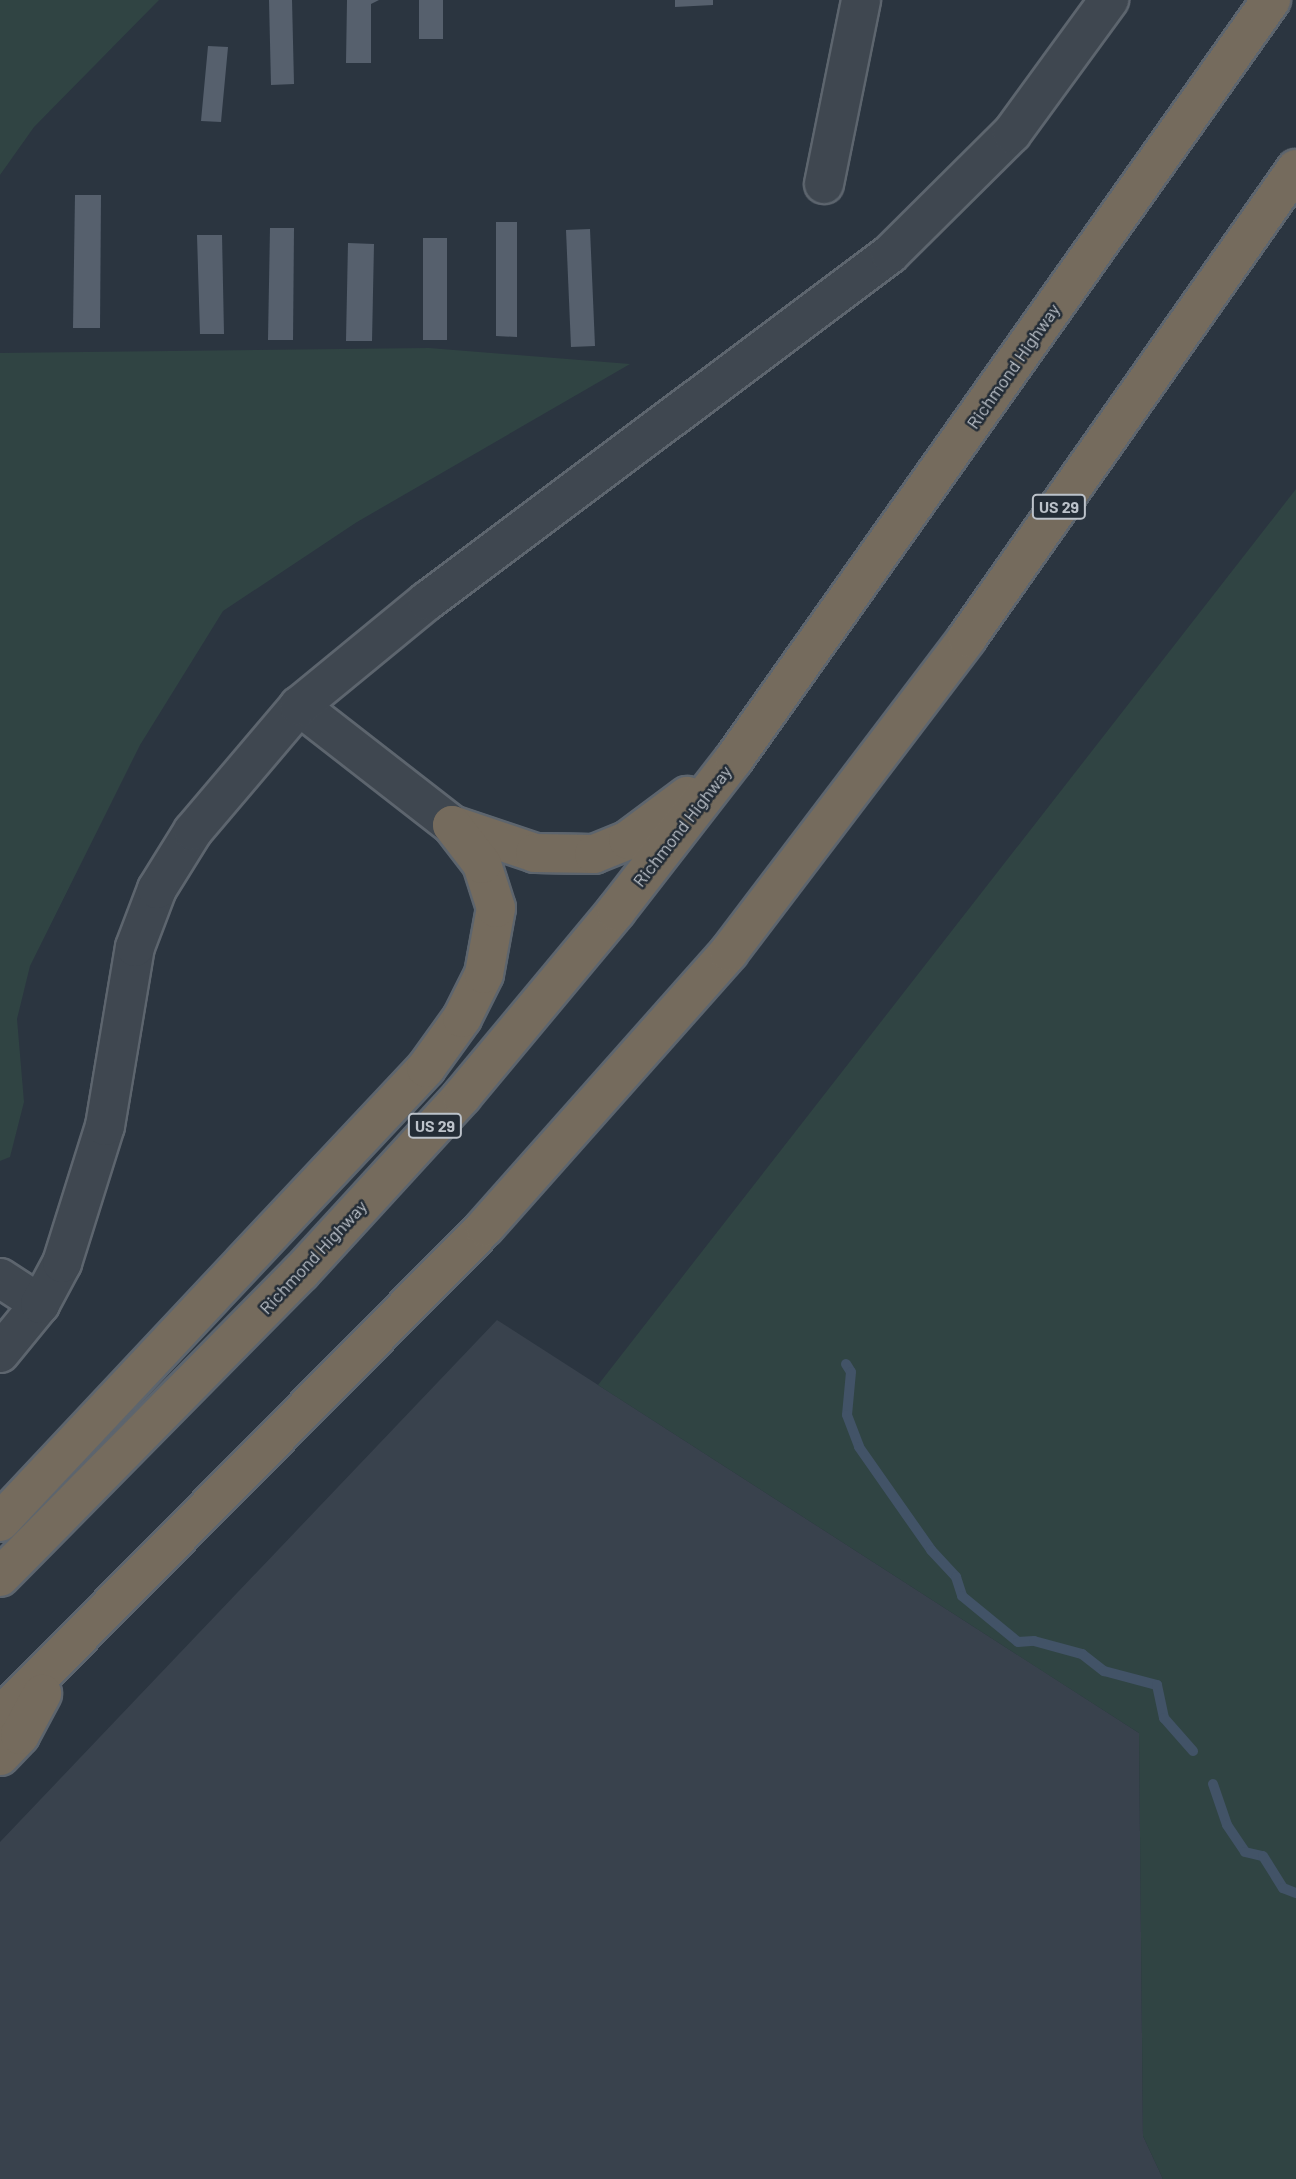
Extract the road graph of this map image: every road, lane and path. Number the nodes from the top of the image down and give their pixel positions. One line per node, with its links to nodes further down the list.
1 (862, 0): 5 (street)
2 (1109, 0): 7 (street)
3 (1271, 0): 6 (highway, Richmond Highway / US 29)
4 (1296, 169): 14 (highway, US 29)
5 (824, 184)
6 (823, 634): 8 (highway); 13 (highway, Richmond Highway / US 29)
7 (299, 706): 8 (street); 10 (street)
8 (452, 825): 12 (highway)
9 (0, 1278): 10 (street)
10 (40, 1304): 11 (street)
11 (0, 1353)
12 (0, 1522)
13 (0, 1577)
14 (64, 1653): 15 (highway, US 29); 16 (highway)
15 (0, 1717)
16 (0, 1756)

